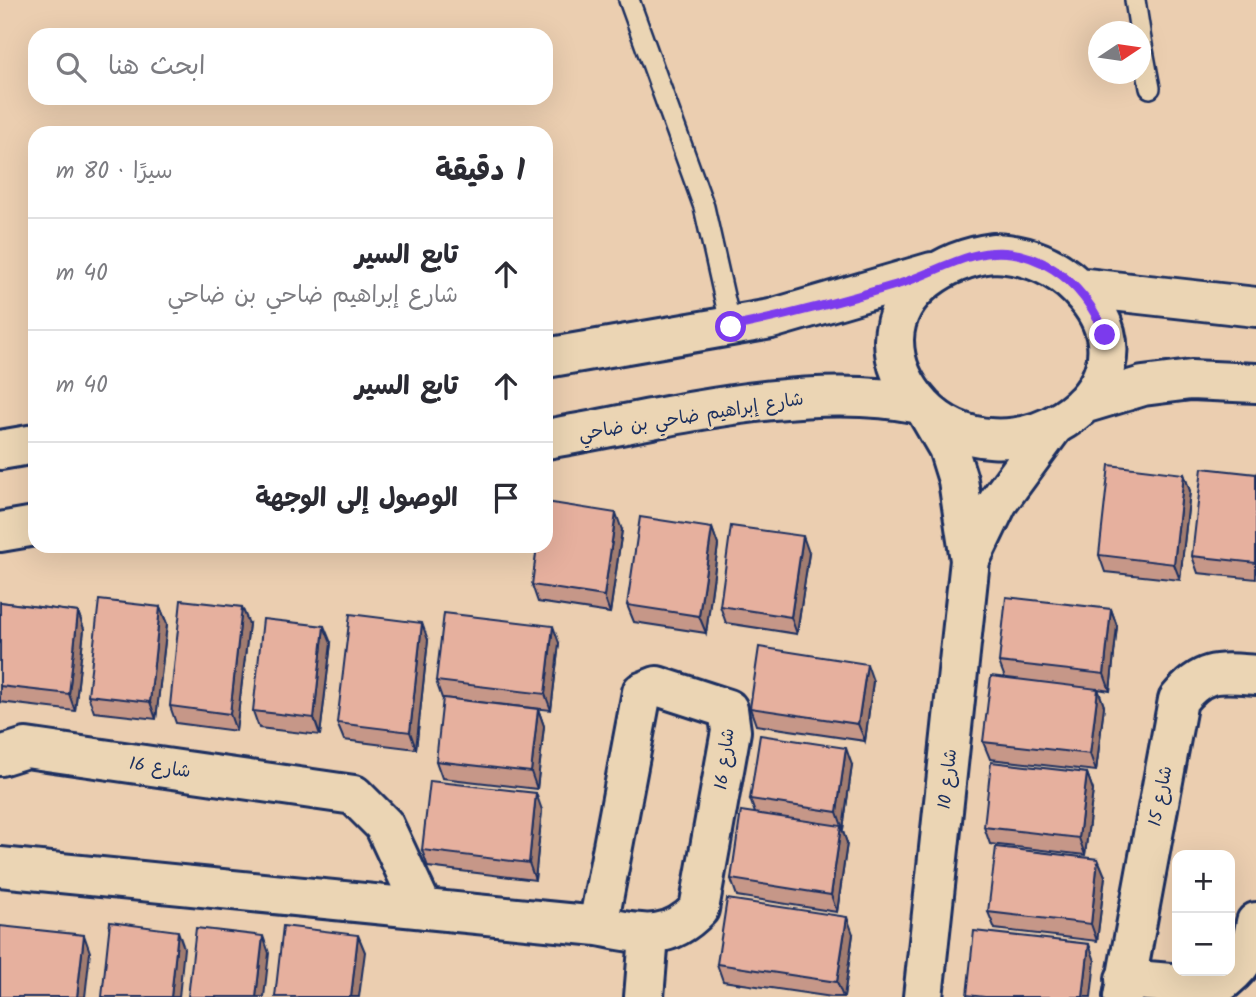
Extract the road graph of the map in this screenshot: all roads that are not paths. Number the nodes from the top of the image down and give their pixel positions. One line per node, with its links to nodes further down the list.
1 (629, 0): 9 (lane)
2 (1135, 0): 3 (lane)
3 (1138, 21)
4 (1149, 84): 5 (lane)
5 (1150, 88)
6 (940, 269): 7 (street); 9 (street); 13 (street)
7 (1077, 286): 8 (street); 12 (street)
8 (1256, 307)
9 (731, 327): 10 (street)
10 (553, 357)
11 (1256, 383): 12 (street)
12 (1083, 404): 14 (street)
13 (924, 408): 14 (street); 15 (street, شارع إبراهيم ضاحي بن ضاحي); 20 (street, شارع 10)
14 (1053, 427): 20 (street, شارع 10)
15 (553, 438)
16 (28, 445): 17 (street)
17 (0, 450)
18 (28, 527): 19 (street)
19 (0, 532)
20 (970, 560): 30 (street, شارع 10)
21 (1256, 675): 28 (street, شارع 15)
22 (0, 755): 24 (street, شارع 16)
23 (0, 867): 24 (street)
24 (423, 909): 26 (street)
25 (1256, 922): 28 (street, شارع 15)
26 (598, 926): 27 (street); 27 (street, شارع 16)
27 (649, 936): 29 (street)
28 (1124, 988)
29 (644, 997)
30 (923, 997)

